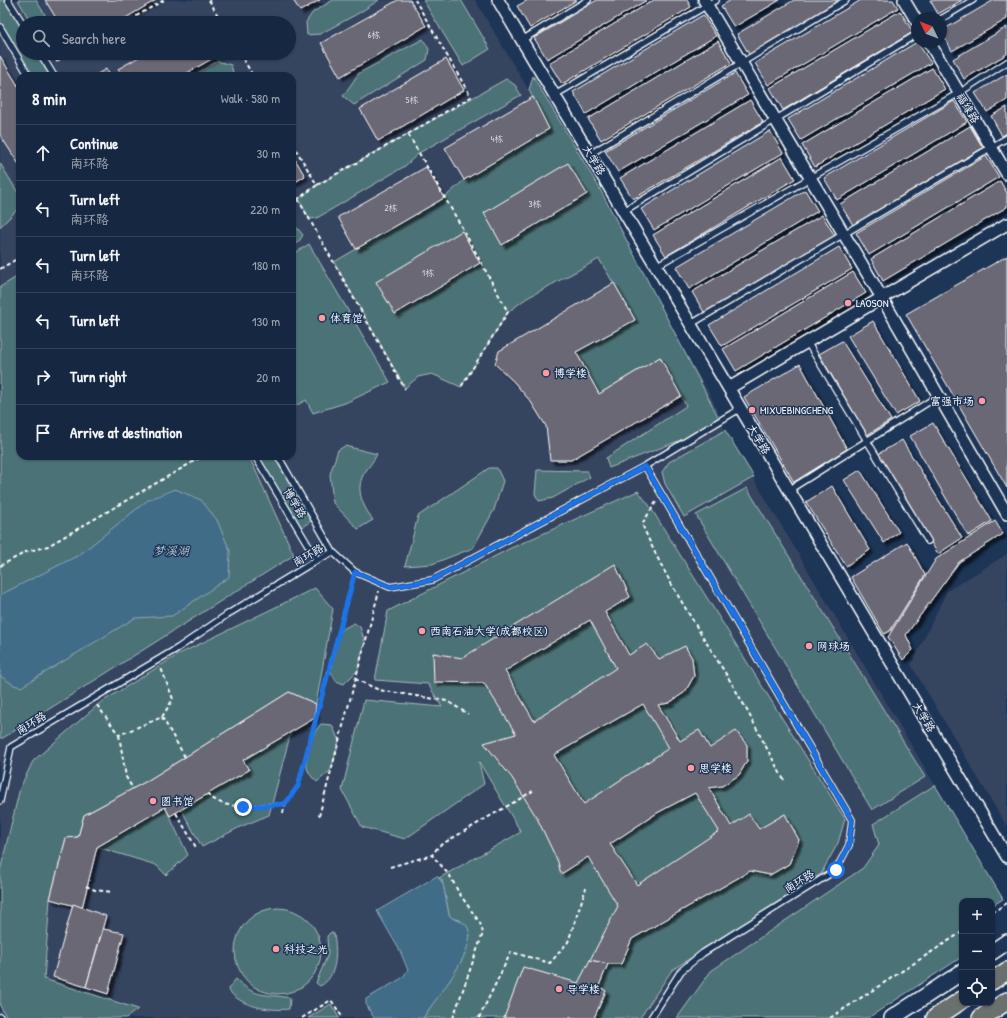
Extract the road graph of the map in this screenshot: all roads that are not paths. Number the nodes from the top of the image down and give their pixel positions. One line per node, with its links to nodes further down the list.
1 (8, 0): 10 (lane)
2 (498, 0): 13 (street, 大学路)
3 (588, 0): 13 (lane)
4 (846, 0): 19 (lane)
5 (904, 0): 8 (street)
6 (973, 0): 9 (lane)
7 (709, 2): 19 (street); 23 (lane)
8 (911, 12)
9 (947, 15)
10 (18, 16)
11 (0, 27): 15 (lane)
12 (911, 38): 24 (lane)
13 (522, 40): 23 (street, 大学路)
14 (933, 48): 22 (street, 福缘路)
15 (16, 54)
16 (20, 60): 20 (lane)
17 (44, 60): 21 (lane)
18 (1007, 62): 22 (lane)
19 (742, 63): 24 (street); 27 (lane)
20 (27, 72)
21 (52, 72)
22 (959, 93): 26 (street, 福缘路); 29 (lane)
23 (555, 95): 27 (street, 大学路)
24 (775, 120): 29 (street); 30 (lane)
25 (1007, 138): 26 (lane)
26 (991, 148): 28 (street, 福缘路); 32 (lane)
27 (590, 154): 30 (street, 大学路)
28 (1007, 174)
29 (810, 178): 32 (street); 33 (lane)
30 (624, 211): 33 (street, 大学路)
31 (1007, 224): 34 (street)
32 (844, 234): 34 (street); 35 (lane)
33 (656, 266): 35 (street, 大学路)
34 (882, 298): 36 (street); 38 (street)
35 (691, 324): 37 (street, 大学路)
36 (806, 342): 37 (street); 40 (lane)
37 (729, 388): 39 (street, 大学路)
38 (938, 396): 40 (lane); 45 (street)
39 (740, 408): 43 (lane); 44 (street, 大学路)
40 (866, 441): 44 (lane); 46 (lane)
41 (258, 460): 48 (lane, 博学路)
42 (280, 460): 47 (lane, 博学路)
43 (645, 466): 47 (lane, 南环路); 60 (lane, 南环路)
44 (789, 490): 52 (street, 大学路)
45 (1007, 514)
46 (928, 541)
47 (333, 552): 48 (lane, 南环路)
48 (317, 560): 50 (lane, 南环路)
49 (0, 775): 50 (lane)
50 (5, 781): 51 (lane, 南环路)
51 (0, 801)
52 (1007, 857)
53 (1007, 942): 54 (street)
54 (995, 950)
55 (1007, 971): 57 (main road)
56 (959, 974): 61 (street)
57 (995, 979)
58 (1007, 1001): 63 (main road)
59 (959, 1002): 62 (main road)
60 (651, 1018)
61 (892, 1018)
62 (935, 1018)
63 (981, 1018)

